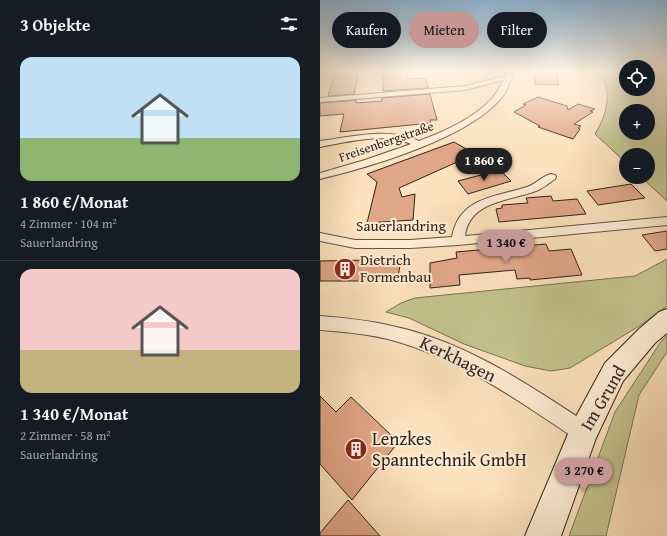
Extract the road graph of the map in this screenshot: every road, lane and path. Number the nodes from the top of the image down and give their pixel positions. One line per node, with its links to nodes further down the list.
1 (368, 96): 3 (street, Freisenbergstraße)
2 (500, 96): 5 (street, Freisenbergstraße)
3 (320, 100)
4 (320, 144): 5 (street)
5 (420, 145): 6 (street, Freisenbergstraße)
6 (320, 176)
7 (551, 177): 10 (street, Sauerlandring)
8 (667, 221): 10 (street, Sauerlandring)
9 (320, 237): 10 (street, Sauerlandring)
10 (458, 241)
11 (667, 319): 13 (main road, Im Grund)
12 (320, 323): 13 (street, Kerkhagen)
13 (583, 432): 14 (main road, Im Grund)
14 (543, 536)

